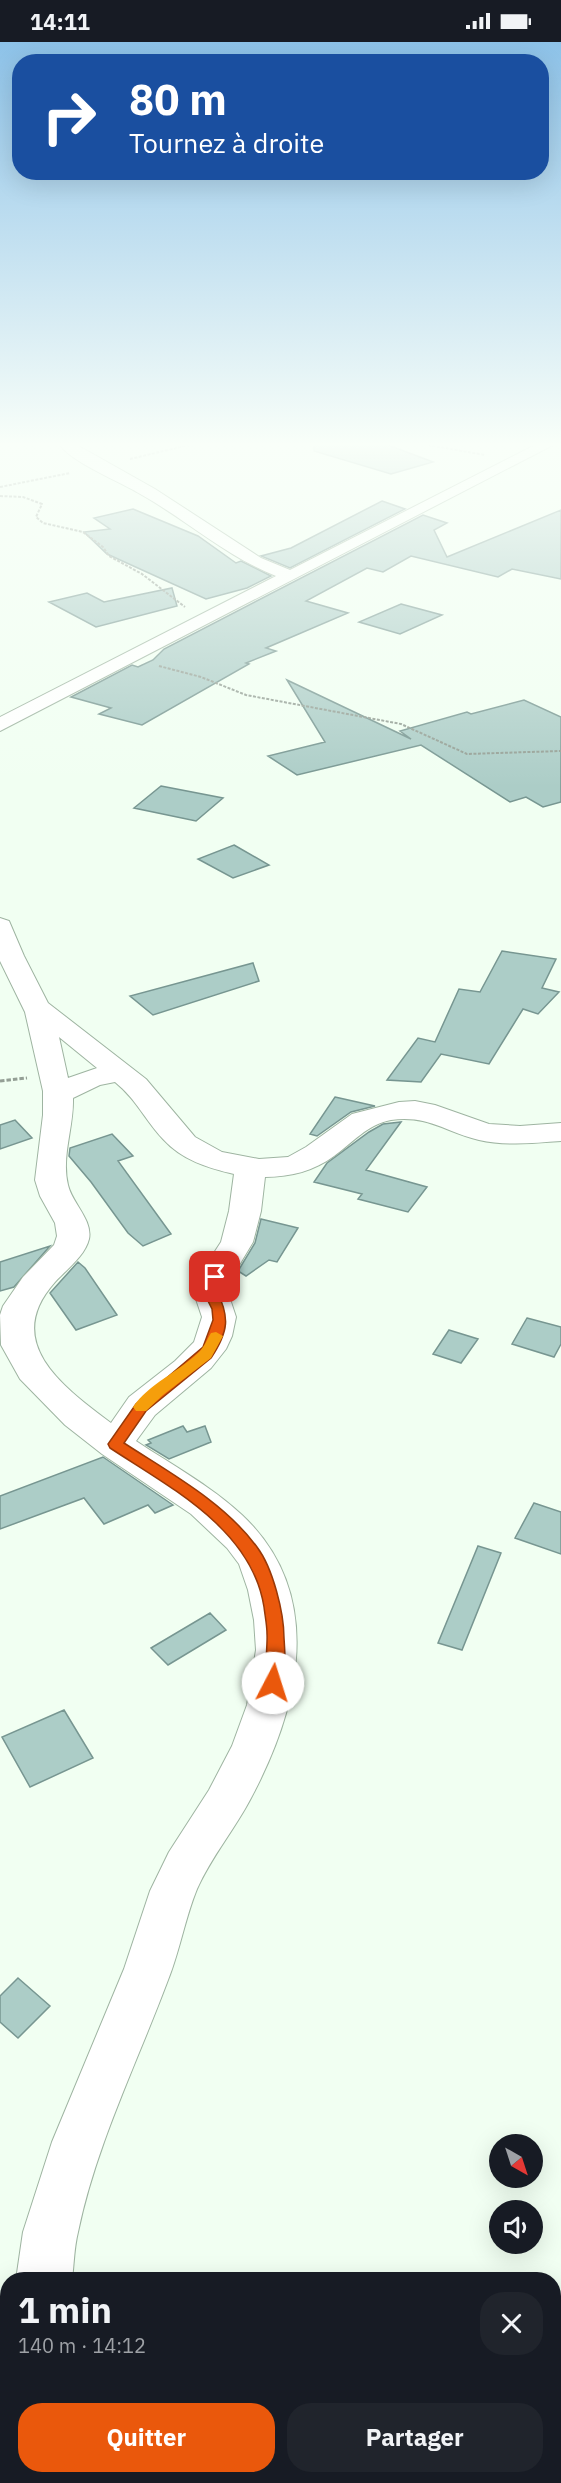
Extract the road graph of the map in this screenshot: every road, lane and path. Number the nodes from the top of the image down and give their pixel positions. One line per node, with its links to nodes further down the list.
1 (114, 559): 5 (path)
2 (250, 559): 4 (street)
3 (320, 559): 4 (street)
4 (288, 575): 5 (street)
5 (205, 622): 6 (street)
6 (133, 658): 7 (street); 8 (path)
7 (0, 725)
8 (561, 751)
9 (0, 926): 10 (street)
10 (37, 1008): 11 (street); 12 (street)
11 (121, 1072): 12 (street); 14 (street)
12 (58, 1094): 15 (street)
13 (561, 1132): 14 (street)
14 (251, 1166): 15 (street)
15 (115, 1444): 16 (street)
16 (46, 2272)

